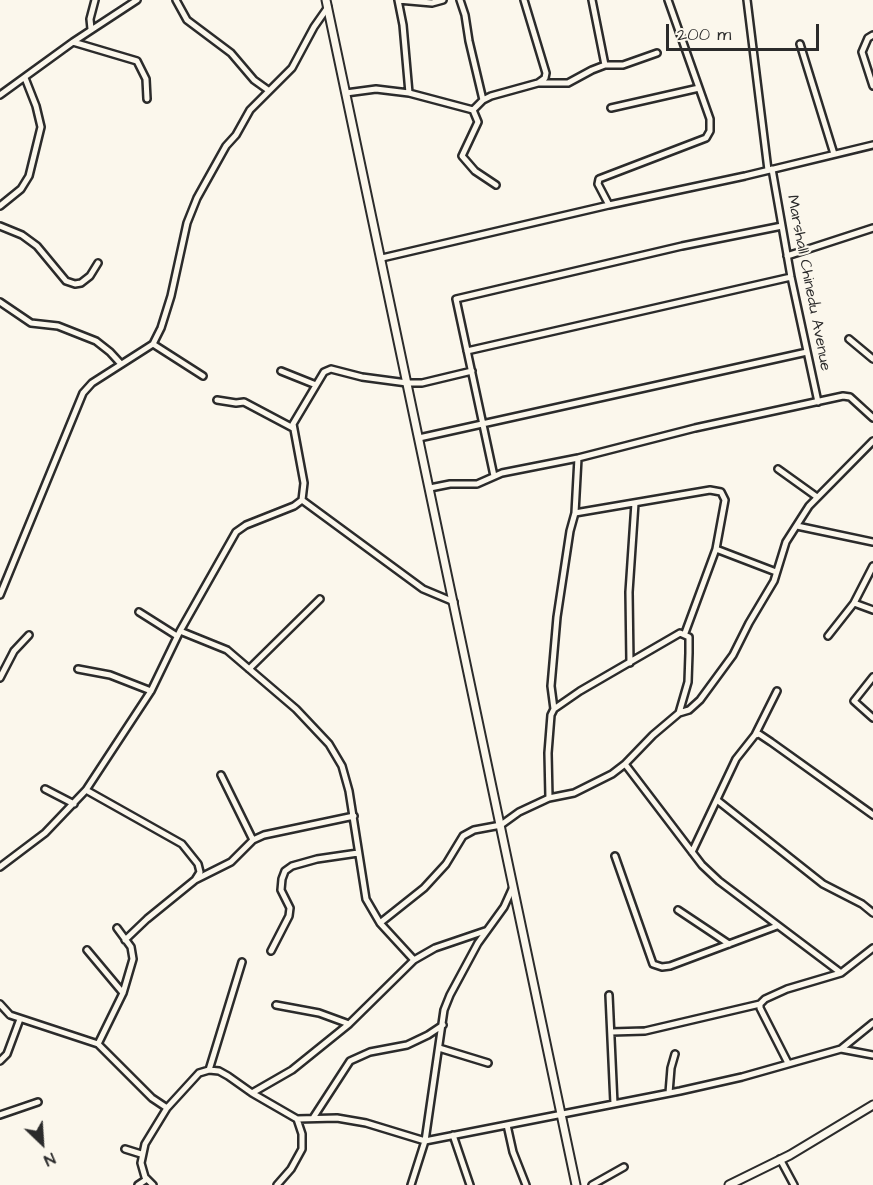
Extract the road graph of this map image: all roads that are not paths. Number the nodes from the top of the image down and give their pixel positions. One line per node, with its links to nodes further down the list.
1 (94, 0): 12 (street)
2 (137, 0): 12 (street)
3 (176, 0): 22 (street)
4 (398, 0): 5 (street); 24 (street)
5 (443, 0)
6 (460, 0): 27 (street)
7 (524, 0): 19 (street)
8 (592, 0): 17 (street)
9 (668, 0): 21 (street)
10 (747, 0): 32 (street, Marshall Chinedu Avenue)
11 (327, 4): 22 (street); 23 (main road)
12 (91, 29): 14 (street)
13 (873, 35): 20 (street)
14 (73, 42): 18 (street); 26 (street)
15 (800, 44): 31 (street)
16 (657, 53): 17 (street)
17 (605, 65): 19 (street)
18 (25, 78): 25 (street); 35 (street)
19 (538, 83): 27 (street)
20 (873, 86)
21 (699, 88): 28 (street); 34 (street)
22 (268, 90): 45 (street)
23 (346, 93): 24 (street); 40 (main road)
24 (409, 93): 29 (street)
25 (0, 95)
26 (147, 99)
27 (483, 100): 29 (street)
28 (611, 108)
29 (473, 110): 33 (street)
30 (873, 145): 31 (street)
31 (834, 154): 32 (street)
32 (770, 169): 34 (street); 37 (street, Marshall Chinedu Avenue)
33 (496, 185)
34 (609, 205): 40 (street)
35 (0, 206)
36 (0, 226): 41 (street)
37 (782, 226): 39 (street, Marshall Chinedu Avenue); 46 (street)
38 (873, 228): 39 (street)
39 (787, 255): 42 (street, Marshall Chinedu Avenue)
40 (382, 258): 53 (main road)
41 (98, 263)
42 (791, 277): 46 (street); 47 (street, Marshall Chinedu Avenue)
43 (0, 302): 49 (street)
44 (849, 339): 48 (street)
45 (153, 344): 49 (street); 52 (street)
46 (467, 351): 51 (street)
47 (807, 352): 56 (street, Marshall Chinedu Avenue); 58 (street)
48 (873, 359)
49 (121, 364): 75 (street)
50 (280, 371): 54 (street)
51 (472, 371): 53 (street); 58 (street)
52 (203, 376)
53 (407, 383): 54 (street); 60 (main road)
54 (316, 385): 59 (street)
55 (217, 400): 59 (street)
56 (818, 402): 57 (street); 62 (street)
57 (873, 418)
58 (483, 424): 60 (street); 64 (street)
59 (294, 428): 67 (street)
60 (419, 438): 65 (main road)
61 (873, 441): 66 (street)
62 (578, 458): 64 (street); 69 (street)
63 (778, 469): 66 (street)
64 (494, 476): 65 (street)
65 (430, 488): 78 (main road)
66 (817, 497): 70 (street)
67 (302, 500): 78 (street); 82 (street)
68 (635, 503): 69 (street); 72 (street); 86 (street)
69 (575, 513): 93 (street)
70 (797, 526): 71 (street); 74 (street)
71 (873, 542)
72 (716, 549): 74 (street); 83 (street)
73 (873, 566): 79 (street)
74 (776, 572): 94 (street)
75 (3, 581): 76 (street)
76 (0, 595)
77 (320, 599): 88 (street)
78 (454, 602): 106 (main road)
79 (854, 603): 80 (street); 85 (street)
80 (873, 610)
81 (139, 612): 82 (street)
82 (178, 633): 88 (street); 91 (street)
83 (685, 633): 86 (street); 94 (street)
84 (29, 635): 90 (street)
85 (828, 636)
86 (630, 663): 93 (street)
87 (78, 669): 91 (street)
88 (249, 669): 105 (street)
89 (873, 677): 95 (street)
90 (0, 678)
91 (151, 691): 100 (street)
92 (777, 691): 96 (street)
93 (554, 709): 101 (street)
94 (679, 713): 97 (street)
95 (873, 718)
96 (755, 735): 102 (street); 104 (street)
97 (625, 764): 101 (street); 108 (street)
98 (221, 775): 107 (street)
99 (45, 789): 103 (street)
100 (86, 790): 103 (street); 112 (street)
101 (549, 798): 106 (street)
102 (717, 800): 108 (street); 115 (street)
103 (74, 804): 111 (street)
104 (873, 815)
105 (354, 816): 107 (street); 109 (street)
106 (501, 825): 113 (main road); 116 (street)
107 (253, 840): 112 (street)
108 (692, 852): 117 (street)
109 (358, 853): 116 (street); 124 (street)
110 (615, 856): 121 (street)
111 (0, 867)
112 (195, 880): 120 (street)
113 (514, 886): 119 (street); 153 (main road)
114 (678, 910): 121 (street)
115 (873, 913)
116 (380, 923): 125 (street)
117 (777, 926): 121 (street); 127 (street)
118 (117, 928): 120 (street)
119 (485, 932): 125 (street); 136 (street)
120 (125, 940): 128 (street)
121 (729, 944)
122 (873, 948): 127 (street)
123 (87, 950): 128 (street)
124 (271, 951)
125 (414, 960): 135 (street)
126 (242, 962): 146 (street)
127 (841, 973): 131 (street)
128 (123, 993): 138 (street)
129 (609, 995): 137 (street)
130 (0, 1004): 133 (street)
131 (760, 1004): 137 (street); 145 (street)
132 (276, 1005): 135 (street)
133 (20, 1019): 138 (street); 143 (street)
134 (873, 1023): 140 (street)
135 (349, 1024): 147 (street)
136 (443, 1025): 139 (street); 155 (street)
137 (611, 1032): 150 (street)
138 (98, 1044): 152 (street)
139 (439, 1048): 144 (street); 159 (street)
140 (841, 1049): 142 (street); 145 (street)
141 (675, 1054): 148 (street)
142 (873, 1055)
143 (0, 1060)
144 (488, 1063)
145 (788, 1064): 148 (street)
146 (209, 1070): 147 (street); 152 (street)
147 (252, 1093): 156 (street)
148 (669, 1093): 150 (street)
149 (38, 1102): 154 (street)
150 (614, 1104): 153 (street)
151 (873, 1105): 162 (main road)
152 (167, 1108): 161 (street)
153 (561, 1114): 157 (street); 171 (main road)
154 (0, 1115)
155 (313, 1118): 156 (street); 159 (street)
156 (297, 1119): 167 (street)
157 (507, 1125): 158 (street); 170 (street)
158 (453, 1136): 159 (street); 169 (street)
159 (425, 1141): 168 (street)
160 (125, 1149): 161 (street)
161 (141, 1154): 164 (street)
162 (780, 1159): 173 (main road); 174 (street)
163 (624, 1167): 172 (street)
164 (147, 1179): 165 (street); 166 (street)
165 (138, 1185)
166 (153, 1185)
167 (277, 1185)
168 (411, 1185)
169 (470, 1185)
170 (526, 1185)
171 (576, 1185)
172 (592, 1185)
173 (729, 1185)
174 (794, 1185)

